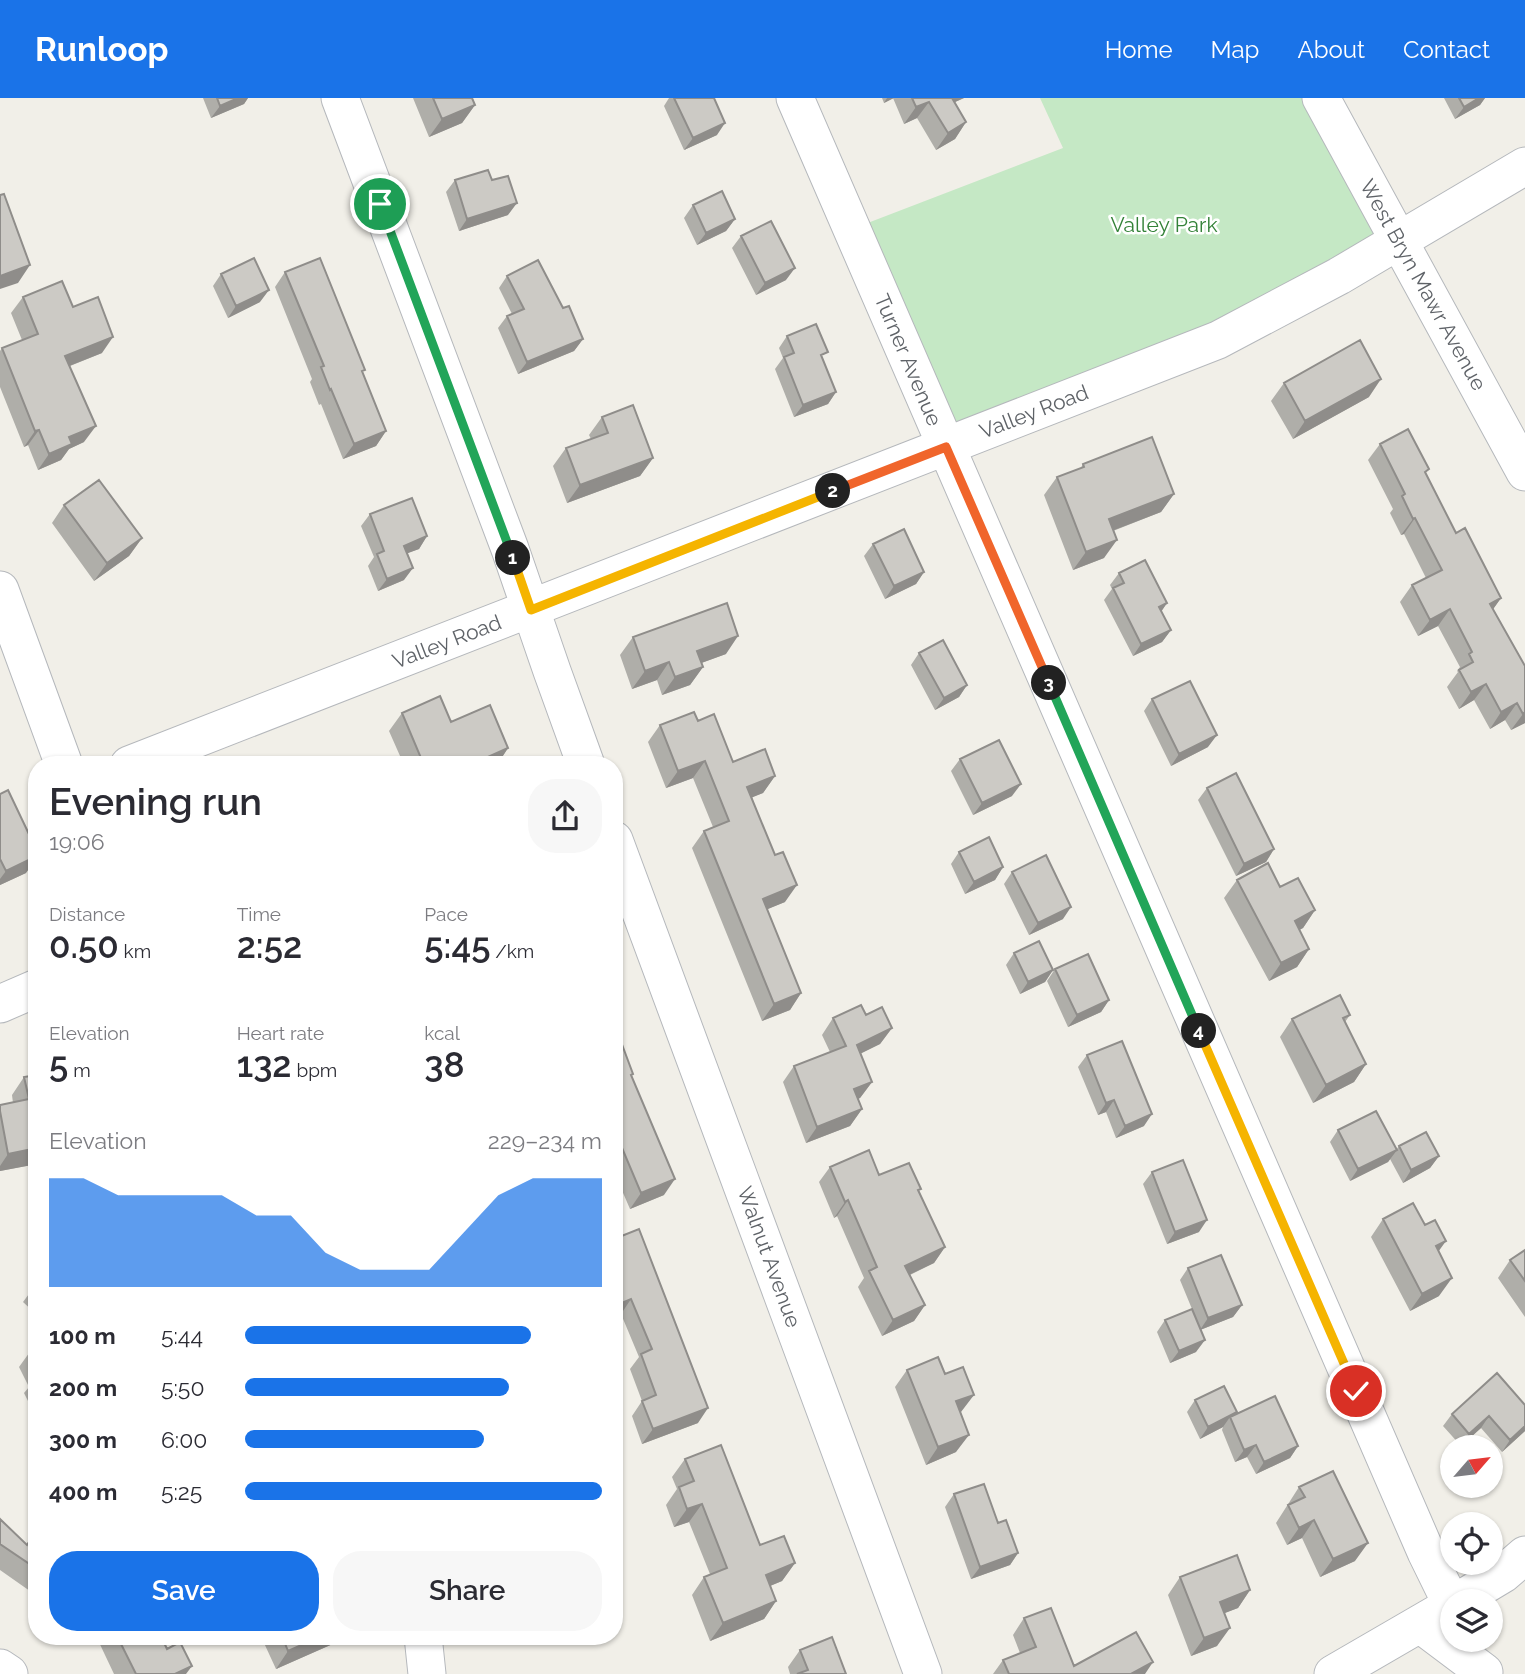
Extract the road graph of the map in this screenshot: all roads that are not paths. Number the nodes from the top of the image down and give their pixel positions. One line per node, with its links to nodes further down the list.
1 (340, 98): 9 (street)
2 (795, 98): 6 (street, Turner Avenue)
3 (1321, 98): 5 (street, West Bryn Mawr Avenue)
4 (1525, 166): 5 (street, Valley Road)
5 (1399, 241): 6 (street, Valley Road); 7 (street, West Bryn Mawr Avenue)
6 (946, 447): 9 (street, Valley Road); 17 (street, Turner Avenue)
7 (1525, 472)
8 (0, 590): 10 (street)
9 (531, 610): 11 (street, Valley Road); 12 (street)
10 (61, 756)
11 (153, 756)
12 (583, 756)
13 (623, 864): 26 (street, Walnut Avenue)
14 (28, 992): 15 (street)
15 (0, 1004)
16 (1525, 1555): 18 (street)
17 (1444, 1589)
18 (1478, 1589)
19 (1440, 1612): 20 (street)
20 (1420, 1624): 22 (street); 27 (street)
21 (424, 1645): 25 (street)
22 (1479, 1662)
23 (0, 1668): 24 (street)
24 (9, 1674)
25 (427, 1674)
26 (923, 1674)
27 (1333, 1674)

